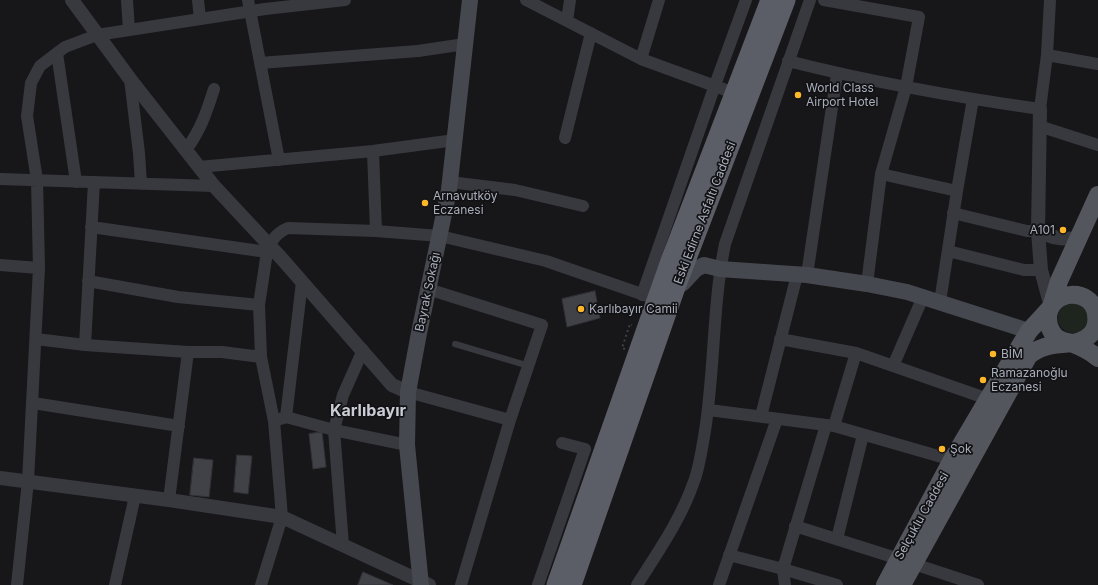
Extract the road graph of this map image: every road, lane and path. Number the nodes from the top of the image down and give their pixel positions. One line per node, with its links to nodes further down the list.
1 (72, 0): 20 (street)
2 (127, 0): 18 (street)
3 (198, 0): 16 (street)
4 (345, 0): 15 (street)
5 (470, 0): 21 (main road, Bayrak Sokağı)
6 (526, 0): 17 (street)
7 (570, 0): 17 (street)
8 (659, 0): 24 (street)
9 (746, 0): 30 (street, Eski Edirne Asfaltı Caddesi)
10 (770, 0): 33 (highway, Eski Edirne Asfaltı Caddesi)
11 (786, 0): 60 (highway, Eski Edirne Asfaltı Caddesi)
12 (810, 0): 25 (street)
13 (824, 0): 31 (street)
14 (1050, 0): 23 (street)
15 (249, 6): 16 (street); 27 (street)
16 (200, 19): 18 (street)
17 (567, 21): 19 (street)
18 (129, 30): 20 (street)
19 (591, 33): 24 (street); 37 (street)
20 (98, 35): 22 (street); 29 (street)
21 (465, 44): 27 (street); 38 (main road, Bayrak Sokağı)
22 (58, 53): 46 (street); 47 (street)
23 (1047, 55): 26 (street); 35 (street)
24 (641, 59): 30 (street)
25 (788, 62): 28 (street); 67 (street)
26 (1098, 62)
27 (260, 63): 42 (street)
28 (836, 74): 31 (street); 69 (street)
29 (130, 79): 40 (street); 50 (street)
30 (715, 85): 33 (street); 75 (street, Eski Edirne Asfaltı Caddesi)
31 (906, 88): 34 (street); 44 (street)
32 (214, 89): 40 (street)
33 (734, 93): 75 (highway, Eski Edirne Asfaltı Caddesi)
34 (973, 99): 35 (street); 52 (street)
35 (1040, 109): 36 (street)
36 (1039, 126): 39 (street); 58 (street)
37 (565, 138)
38 (455, 140): 41 (street); 49 (main road, Bayrak Sokağı)
39 (1098, 145)
40 (186, 150): 43 (street)
41 (373, 151): 42 (street); 57 (street)
42 (279, 160): 43 (street)
43 (199, 167): 51 (street)
44 (881, 174): 52 (street); 72 (street)
45 (0, 179): 46 (street)
46 (37, 180): 47 (street); 66 (street)
47 (76, 182): 48 (street)
48 (94, 182): 50 (street); 56 (street)
49 (450, 182): 54 (street); 59 (main road, Bayrak Sokağı)
50 (141, 184): 51 (street)
51 (214, 186): 62 (street)
52 (957, 191): 55 (street)
53 (1098, 196): 61 (main road, Selçuklu Caddesi)
54 (583, 206)
55 (953, 213): 58 (street); 63 (street)
56 (91, 227): 62 (street); 70 (street)
57 (376, 231): 59 (street); 62 (street)
58 (1038, 231): 61 (street); 68 (street)
59 (440, 236): 74 (main road, Bayrak Sokağı); 75 (street)
60 (696, 237): 65 (main road); 73 (highway, Eski Edirne Asfaltı Caddesi)
61 (1078, 238): 79 (main road, Selçuklu Caddesi)
62 (268, 249): 71 (street); 78 (street)
63 (948, 251): 68 (street); 77 (street)
64 (0, 265): 66 (street)
65 (704, 265): 67 (main road); 73 (main road)
66 (39, 268): 84 (street)
67 (720, 269): 69 (main road); 99 (street)
68 (1041, 270): 79 (street)
69 (802, 275): 72 (main road); 83 (street)
70 (88, 281): 78 (street); 87 (street)
71 (302, 282): 88 (street); 101 (street)
72 (867, 284): 76 (main road)
73 (676, 288): 130 (highway, Eski Edirne Asfaltı Caddesi)
74 (428, 289): 94 (street); 96 (main road, Bayrak Sokağı)
75 (649, 297): 129 (highway, Eski Edirne Asfaltı Caddesi)
76 (923, 297): 77 (main road); 95 (street)
77 (940, 302): 82 (main road)
78 (259, 305): 92 (street)
79 (1051, 307): 80 (main road, Selçuklu Caddesi); 82 (main road, Selçuklu Caddesi); 85 (main road, Selçuklu Caddesi)
80 (1098, 315): 85 (main road, Selçuklu Caddesi)
81 (630, 324): 89 (path)
82 (1029, 331): 97 (main road, Selçuklu Caddesi)
83 (780, 339): 91 (street); 100 (street)
84 (36, 340): 87 (street); 98 (street)
85 (1070, 343): 93 (main road); 121 (main road, Selçuklu Caddesi)
86 (455, 344): 94 (lane)
87 (85, 345): 90 (street)
88 (363, 350): 96 (street); 107 (street)
89 (627, 350)
90 (188, 352): 92 (street); 106 (street)
91 (856, 353): 95 (street); 105 (street)
92 (261, 357): 103 (street)
93 (1098, 358)
94 (529, 366): 104 (street)
95 (893, 366): 97 (street)
96 (408, 392): 104 (street); 110 (main road, Bayrak Sokağı)
97 (988, 399): 111 (main road, Selçuklu Caddesi)
98 (33, 403): 106 (street); 113 (street)
99 (709, 410): 100 (street); 131 (street)
100 (760, 416): 102 (street)
101 (286, 417): 103 (street); 107 (street)
102 (777, 419): 105 (street); 120 (street)
103 (274, 420): 116 (street)
104 (510, 420): 127 (street)
105 (830, 425): 108 (street); 117 (street)
106 (179, 426): 115 (street)
107 (334, 430): 110 (street); 119 (street)
108 (863, 435): 111 (street); 118 (street)
109 (562, 443): 128 (street)
110 (407, 445): 123 (main road, Bayrak Sokağı)
111 (952, 460): 121 (main road, Selçuklu Caddesi)
112 (0, 478): 113 (street)
113 (28, 481): 114 (street); 124 (street)
114 (135, 496): 115 (street); 125 (street)
115 (169, 500): 116 (street)
116 (282, 517): 119 (street); 126 (street)
117 (795, 526): 118 (street); 122 (street)
118 (837, 539): 121 (street)
119 (343, 546): 123 (street)
120 (729, 555): 122 (street); 132 (street)
121 (906, 562): 135 (main road, Selçuklu Caddesi); 136 (main road, Selçuklu Caddesi); 137 (street)
122 (783, 569): 133 (street); 134 (street)
123 (424, 584)
124 (17, 585)
125 (115, 585)
126 (260, 585)
127 (462, 585)
128 (538, 585)
129 (556, 585)
130 (572, 585)
131 (637, 585)
132 (719, 585)
133 (785, 585)
134 (838, 585)
135 (885, 585)
136 (902, 585)
137 (978, 585)

